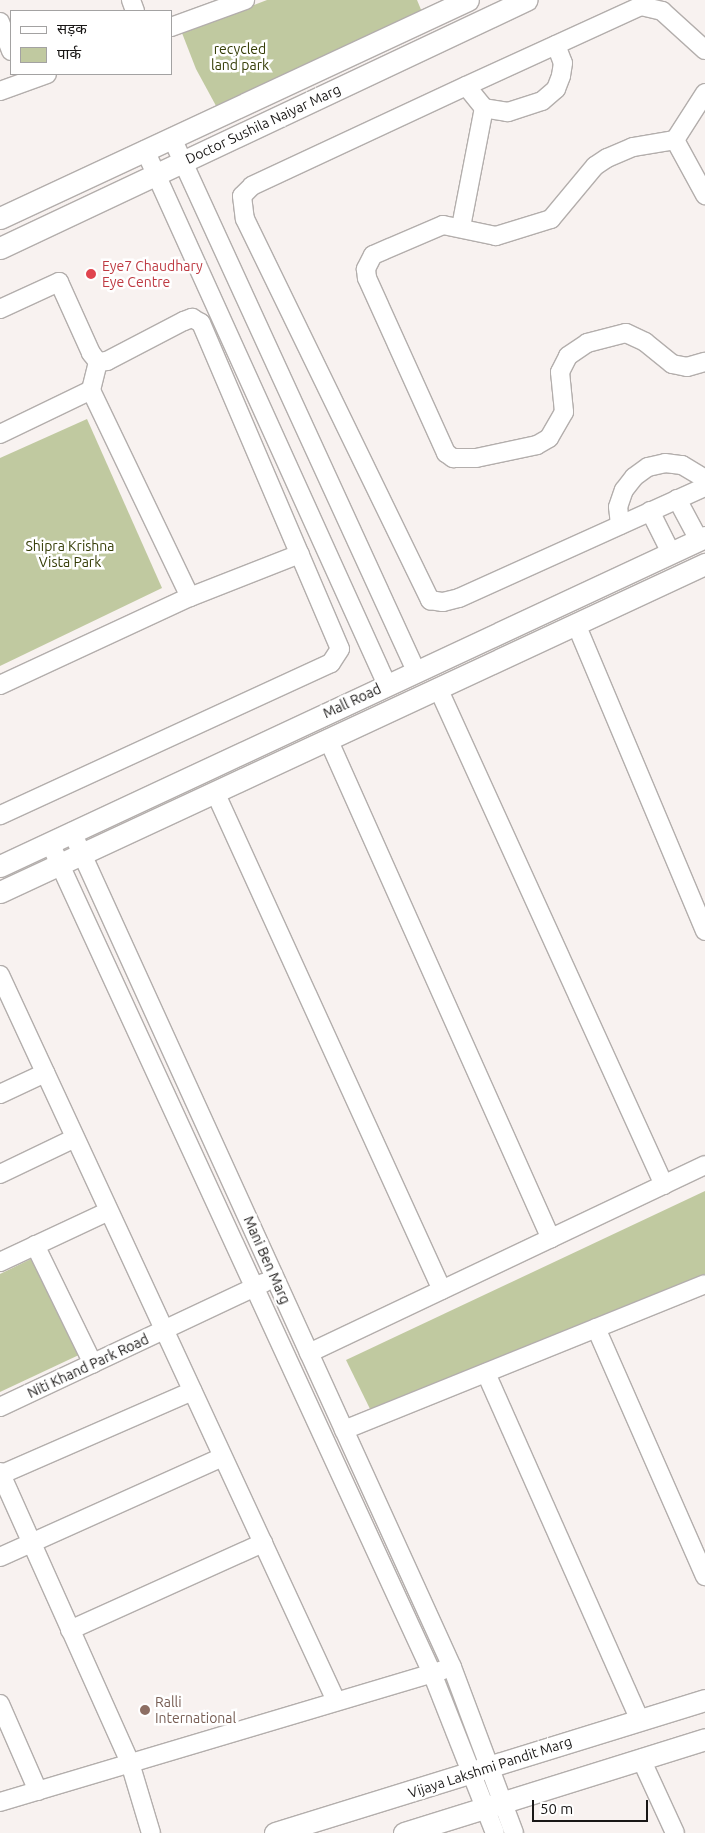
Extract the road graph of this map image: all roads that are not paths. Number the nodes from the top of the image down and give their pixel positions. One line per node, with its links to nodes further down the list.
1 (245, 0): 5 (street)
2 (526, 0): 11 (street, Doctor Sushila Naiyar Marg)
3 (464, 1): 9 (street, Doctor Sushila Naiyar Marg)
4 (0, 22): 7 (street)
5 (172, 27)
6 (556, 45): 8 (street); 13 (street); 16 (street)
7 (10, 48)
8 (705, 50)
9 (354, 53): 11 (street); 17 (street, Doctor Sushila Naiyar Marg)
10 (41, 75): 12 (street)
11 (365, 76): 20 (street, Doctor Sushila Naiyar Marg)
12 (22, 78): 14 (street)
13 (466, 86): 16 (street); 35 (street)
14 (0, 92)
15 (705, 93): 18 (street)
16 (484, 108): 24 (street)
17 (172, 138): 19 (street, Doctor Sushila Naiyar Marg); 20 (street)
18 (674, 140): 22 (street); 24 (street)
19 (145, 150): 21 (street); 23 (street, Doctor Sushila Naiyar Marg)
20 (183, 162): 21 (street, Doctor Sushila Naiyar Marg); 42 (street)
21 (156, 174): 25 (street, Doctor Sushila Naiyar Marg); 44 (street)
22 (705, 195)
23 (0, 218)
24 (461, 227): 28 (street)
25 (0, 248)
26 (0, 310): 27 (street)
27 (98, 362): 29 (street); 38 (street)
28 (705, 362)
29 (91, 390): 30 (street); 40 (street)
30 (0, 434)
31 (705, 479): 35 (street)
32 (705, 487): 33 (street)
33 (677, 499): 34 (street); 36 (street)
34 (650, 511): 35 (street); 37 (street)
35 (620, 525)
36 (702, 538): 37 (street, Mall Road)
37 (671, 552): 42 (street, Mall Road)
38 (300, 554): 40 (street); 48 (street)
39 (705, 564): 41 (street, Mall Road)
40 (190, 597): 43 (street)
41 (576, 624): 45 (street, Mall Road); 55 (street)
42 (416, 671): 44 (street, Mall Road)
43 (0, 685)
44 (388, 685): 49 (street, Mall Road)
45 (438, 688): 46 (street, Mall Road); 63 (street)
46 (328, 739): 47 (street, Mall Road); 65 (street)
47 (215, 792): 51 (street, Mall Road); 71 (street)
48 (0, 815)
49 (72, 832): 50 (street, Mall Road); 51 (street, Mani Ben Marg)
50 (50, 843): 52 (street, Mani Ben Marg); 53 (street, Mall Road)
51 (82, 854): 52 (street, Mall Road); 68 (street, Mani Ben Marg)
52 (59, 864): 54 (street, Mall Road); 70 (street, Mani Ben Marg)
53 (0, 866)
54 (0, 892)
55 (705, 931)
56 (0, 975): 57 (street, Niti Khand Park Road)
57 (5, 1001): 58 (street, Niti Khand Park Road)
58 (45, 1072): 59 (street); 60 (street, Niti Khand Park Road)
59 (0, 1094)
60 (75, 1138): 62 (street); 64 (street, Niti Khand Park Road)
61 (705, 1165): 63 (street)
62 (0, 1174)
63 (664, 1185): 65 (street)
64 (109, 1211): 66 (street); 73 (street, Niti Khand Park Road)
65 (551, 1239): 71 (street)
66 (35, 1245): 67 (street); 75 (street)
67 (0, 1262)
68 (275, 1278): 70 (street); 74 (street, Mani Ben Marg)
69 (705, 1284): 72 (street)
70 (254, 1288): 73 (street); 88 (street, Mani Ben Marg)
71 (442, 1290): 74 (street)
72 (596, 1328): 76 (street); 85 (street)
73 (164, 1330): 75 (street, Niti Khand Park Road); 77 (street)
74 (309, 1353): 79 (street, Mani Ben Marg)
75 (93, 1364): 78 (street, Niti Khand Park Road)
76 (486, 1373): 79 (street); 92 (street)
77 (192, 1391): 80 (street); 81 (street)
78 (0, 1407)
79 (344, 1430): 87 (street, Mani Ben Marg)
80 (223, 1457): 82 (street); 83 (street)
81 (0, 1474): 82 (street)
82 (32, 1543): 84 (street); 86 (street)
83 (263, 1543): 86 (street); 90 (street)
84 (0, 1557)
85 (705, 1576)
86 (70, 1630): 95 (street)
87 (452, 1667): 88 (street); 96 (street, Mani Ben Marg)
88 (432, 1673): 90 (street); 96 (street, Mani Ben Marg)
89 (705, 1700): 92 (street, Vijaya Lakshmi Pandit Marg)
90 (336, 1701): 95 (street)
91 (0, 1704): 97 (street)
92 (640, 1720): 96 (street, Vijaya Lakshmi Pandit Marg)
93 (705, 1739): 94 (street)
94 (641, 1759): 99 (street); 105 (street)
95 (130, 1763): 97 (street); 100 (street)
96 (482, 1771): 99 (street, Mani Ben Marg); 101 (street, Vijaya Lakshmi Pandit Marg)
97 (38, 1791): 98 (street)
98 (0, 1802)
99 (493, 1805): 102 (street); 103 (street, Mani Ben Marg); 104 (street)
100 (151, 1833)
101 (275, 1833)
102 (404, 1833)
103 (495, 1833)
104 (514, 1833)
105 (675, 1833)

